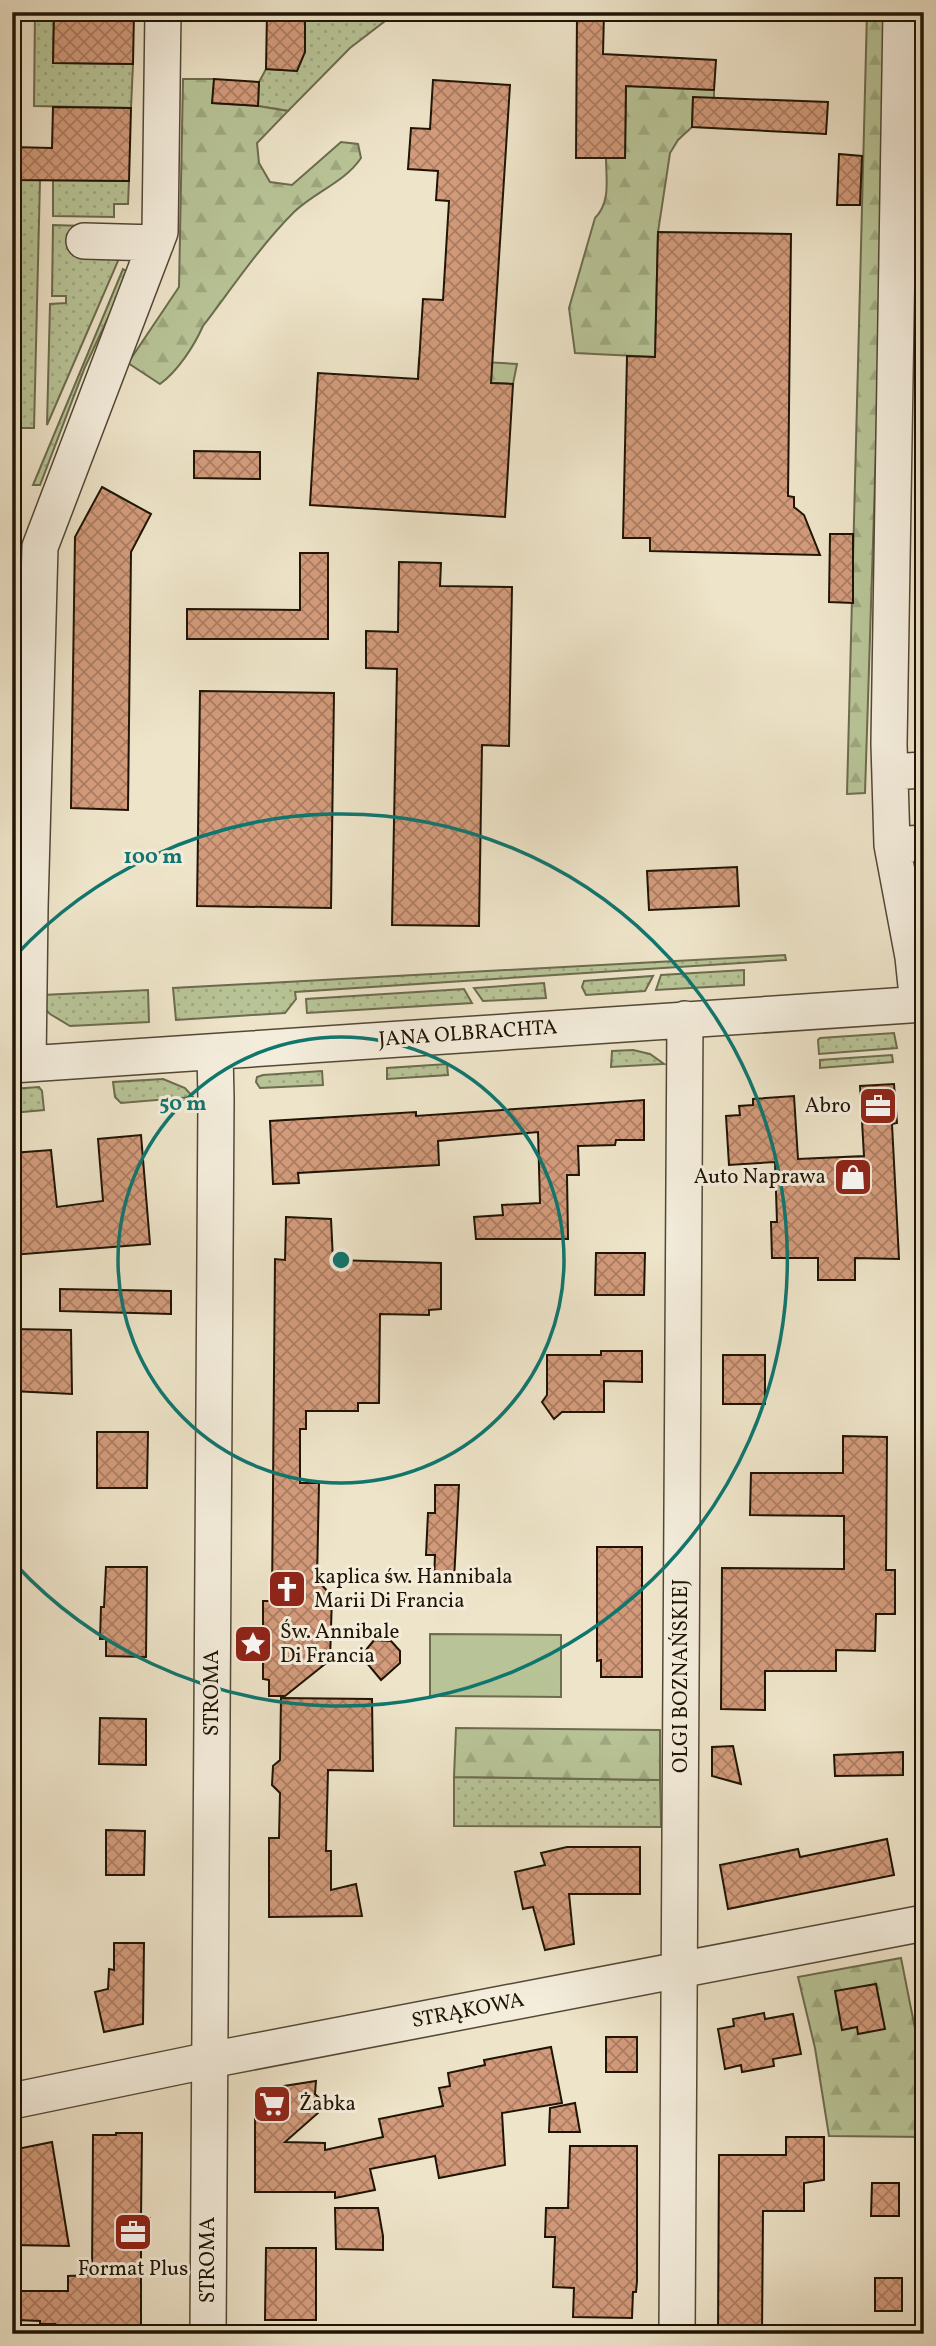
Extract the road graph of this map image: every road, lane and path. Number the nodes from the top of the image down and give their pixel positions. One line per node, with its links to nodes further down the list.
1 (163, 12): 5 (street)
2 (909, 26): 3 (street)
3 (912, 95): 7 (street)
4 (84, 241): 5 (street)
5 (156, 243): 12 (street)
6 (924, 769): 7 (street)
7 (890, 772): 8 (street)
8 (908, 844): 9 (street)
9 (921, 1005): 10 (street, JANA OLBRACHTA)
10 (685, 1019): 11 (street, JANA OLBRACHTA); 14 (street, OLGI BOZNAŃSKIEJ)
11 (215, 1052): 12 (street, JANA OLBRACHTA); 15 (street, STROMA)
12 (20, 1065)
13 (924, 1923): 14 (street, STRĄKOWA)
14 (679, 1972): 15 (street, STRĄKOWA); 18 (street, OLGI BOZNAŃSKIEJ)
15 (210, 2060): 16 (street, STRĄKOWA); 17 (street, STROMA)
16 (12, 2101)
17 (208, 2334)
18 (677, 2334)

